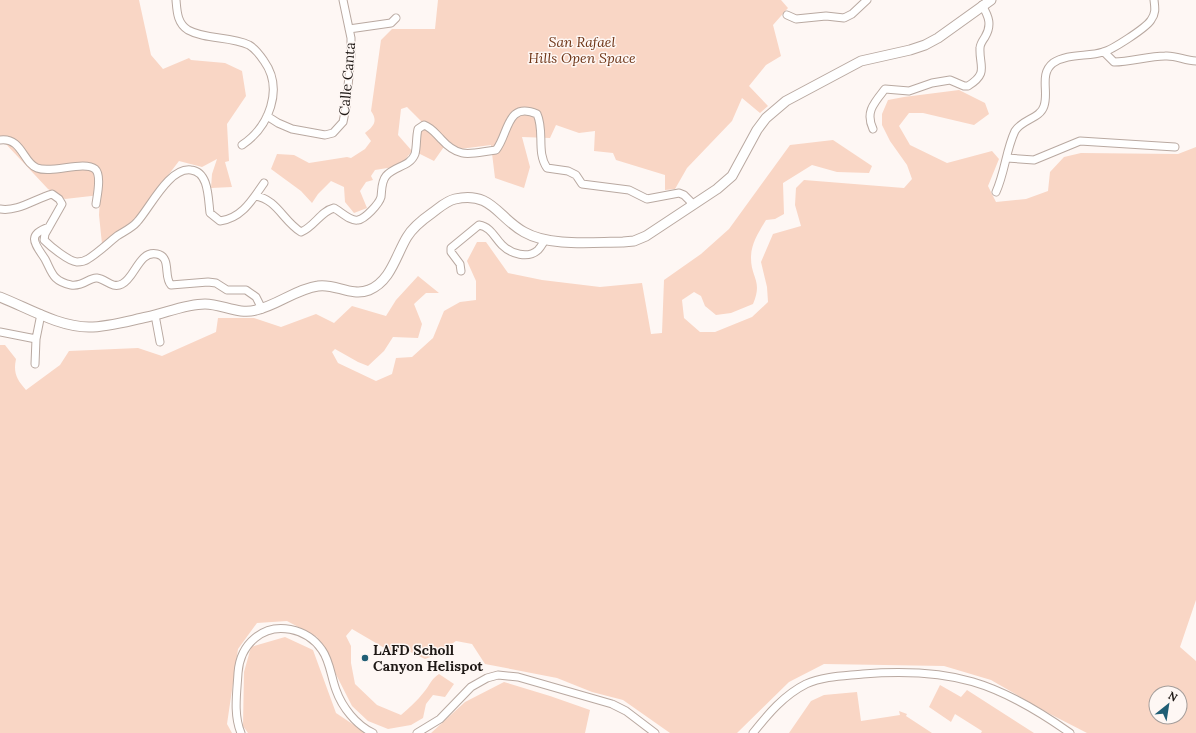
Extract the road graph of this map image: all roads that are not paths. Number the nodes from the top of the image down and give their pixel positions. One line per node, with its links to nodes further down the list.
1 (176, 0): 12 (street)
2 (343, 0): 9 (street, Calle Canta)
3 (867, 0): 7 (street)
4 (991, 0): 6 (main road)
5 (1154, 0): 10 (street)
6 (982, 5): 13 (street); 22 (main road)
7 (787, 15)
8 (396, 18): 9 (street)
9 (349, 29): 12 (street, Calle Canta)
10 (1104, 52): 11 (street); 17 (street)
11 (1196, 61)
12 (267, 116): 15 (street)
13 (874, 129)
14 (0, 140): 21 (street)
15 (242, 144)
16 (1175, 146): 17 (street)
17 (1007, 158): 19 (street)
18 (264, 183): 20 (street)
19 (996, 192)
20 (255, 196): 22 (street); 24 (street)
21 (96, 204)
22 (691, 206): 25 (main road)
23 (0, 209): 24 (street)
24 (49, 227): 28 (street)
25 (545, 240): 26 (street); 28 (main road)
26 (461, 271)
27 (0, 297): 29 (main road)
28 (262, 308): 30 (main road)
29 (41, 314): 30 (main road); 32 (street)
30 (156, 315): 33 (street)
31 (0, 332): 32 (street)
32 (36, 339): 34 (street)
33 (160, 342)
34 (35, 364)
35 (241, 733): 36 (street)
36 (373, 733)
37 (417, 733): 38 (street)
38 (655, 733)
39 (753, 733): 40 (street)
40 (1070, 733)

